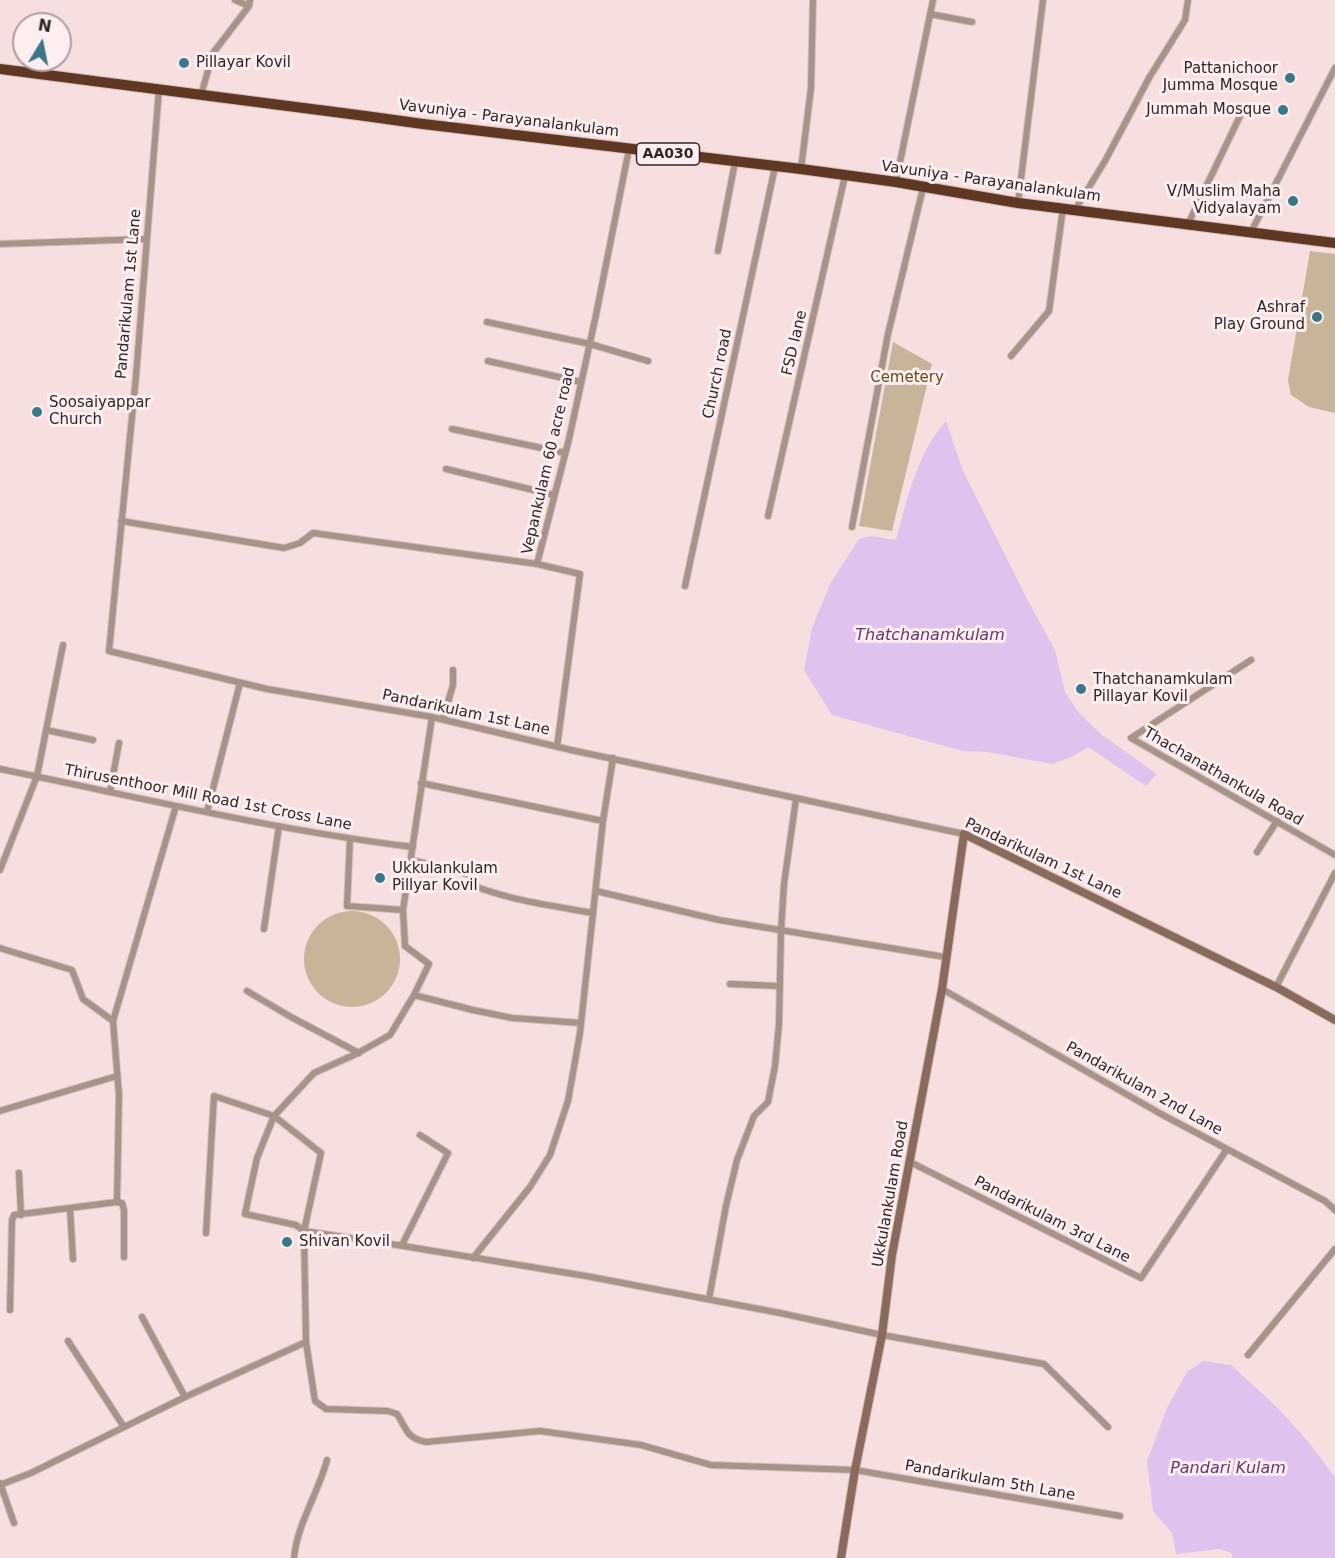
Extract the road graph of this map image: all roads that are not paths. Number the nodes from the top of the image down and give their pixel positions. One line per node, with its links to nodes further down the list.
1 (236, 0): 6 (street)
2 (813, 0): 17 (street)
3 (933, 0): 7 (street)
4 (1043, 0): 21 (street)
5 (1188, 0): 23 (street)
6 (249, 3): 12 (street)
7 (930, 14): 8 (street); 19 (street)
8 (972, 22)
9 (1335, 68): 25 (street)
10 (0, 69): 11 (highway, Vavuniya - Parayanalankulam / AA030)
11 (159, 88): 12 (highway, Vavuniya - Parayanalankulam / AA030); 26 (street, Pandarikulam 1st Lane)
12 (201, 95): 14 (highway, Vavuniya - Parayanalankulam / AA030)
13 (1240, 116): 24 (street)
14 (629, 149): 15 (highway, Vavuniya - Parayanalankulam / AA030); 31 (street, Vepankulam 60 acre road)
15 (735, 162): 16 (highway, Vavuniya - Parayanalankulam / AA030); 29 (street)
16 (775, 166): 17 (highway, Vavuniya - Parayanalankulam / AA030); 44 (street, Church road)
17 (801, 169): 18 (highway, Vavuniya - Parayanalankulam / AA030)
18 (845, 176): 19 (highway, Vavuniya - Parayanalankulam / AA030); 40 (street, FSD lane)
19 (896, 182): 20 (highway, Vavuniya - Parayanalankulam / AA030)
20 (923, 188): 21 (highway, Vavuniya - Parayanalankulam / AA030); 42 (street)
21 (1018, 202): 22 (highway, Vavuniya - Parayanalankulam / AA030)
22 (1063, 208): 23 (highway, Vavuniya - Parayanalankulam / AA030); 32 (street)
23 (1075, 210): 24 (highway, Vavuniya - Parayanalankulam / AA030)
24 (1188, 224): 25 (highway, Vavuniya - Parayanalankulam / AA030)
25 (1251, 232): 27 (highway, Vavuniya - Parayanalankulam / AA030)
26 (146, 239): 28 (street); 41 (street, Pandarikulam 1st Lane)
27 (1335, 243)
28 (0, 244)
29 (718, 251)
30 (487, 322): 31 (street)
31 (590, 344): 34 (street); 35 (street, Vepankulam 60 acre road)
32 (1011, 356)
33 (488, 361): 35 (street)
34 (648, 361)
35 (581, 382): 37 (street, Vepankulam 60 acre road)
36 (452, 429): 37 (street)
37 (566, 453): 39 (street, Vepankulam 60 acre road)
38 (446, 469): 39 (street)
39 (554, 495): 43 (street, Vepankulam 60 acre road)
40 (768, 516)
41 (121, 521): 43 (street); 48 (street, Pandarikulam 1st Lane)
42 (852, 527)
43 (537, 564): 54 (street, Vepankulam 60 acre road)
44 (684, 586)
45 (63, 645): 51 (street)
46 (1251, 660): 64 (street, Thachanathankula Road)
47 (453, 670): 50 (street)
48 (240, 683): 49 (street, Pandarikulam 1st Lane); 62 (street)
49 (432, 717): 50 (street, Pandarikulam 1st Lane); 58 (street)
50 (443, 719): 54 (street, Pandarikulam 1st Lane)
51 (46, 730): 52 (street); 57 (street)
52 (93, 740)
53 (119, 743): 59 (street)
54 (557, 747): 55 (street, Pandarikulam 1st Lane)
55 (613, 759): 60 (street, Pandarikulam 1st Lane); 63 (street)
56 (0, 769): 57 (street, Thirusenthoor Mill Road 1st Cross Lane)
57 (37, 776): 59 (street, Thirusenthoor Mill Road 1st Cross Lane); 72 (street)
58 (421, 783): 63 (street); 68 (street)
59 (110, 792): 61 (street, Thirusenthoor Mill Road 1st Cross Lane)
60 (796, 799): 66 (street, Pandarikulam 1st Lane); 78 (street)
61 (176, 806): 62 (street, Thirusenthoor Mill Road 1st Cross Lane); 88 (street)
62 (207, 812): 65 (street, Thirusenthoor Mill Road 1st Cross Lane)
63 (603, 821): 74 (street)
64 (1276, 821): 69 (street); 70 (street, Thachanathankula Road)
65 (279, 826): 67 (street, Thirusenthoor Mill Road 1st Cross Lane); 77 (street)
66 (964, 834): 80 (street, Ukkulankulam Road); 83 (street, Pandarikulam 1st Lane)
67 (350, 839): 68 (street, Thirusenthoor Mill Road 1st Cross Lane); 75 (street)
68 (413, 847): 71 (street)
69 (1257, 852)
70 (1335, 855)
71 (411, 860): 75 (street); 76 (street)
72 (0, 870)
73 (1335, 873): 83 (street)
74 (596, 891): 76 (street); 78 (street)
75 (403, 910): 86 (street)
76 (593, 913): 89 (street)
77 (264, 929)
78 (781, 931): 80 (street); 82 (street)
79 (0, 948): 88 (street)
80 (945, 957): 84 (street, Ukkulankulam Road)
81 (730, 984): 82 (street)
82 (780, 986): 109 (street)
83 (1276, 987): 87 (street, Pandarikulam 1st Lane)
84 (942, 989): 95 (street, Pandarikulam 2nd Lane); 96 (street, Ukkulankulam Road)
85 (247, 991): 90 (street)
86 (414, 995): 89 (street); 90 (street)
87 (1335, 1020)
88 (113, 1021): 91 (street)
89 (581, 1023): 107 (street)
90 (359, 1053): 93 (street)
91 (117, 1076): 92 (street); 98 (street)
92 (0, 1111)
93 (274, 1116): 102 (street); 102 (street); 103 (street)
94 (420, 1135): 104 (street)
95 (1227, 1149): 96 (street, Pandarikulam 3rd Lane); 100 (street, Pandarikulam 2nd Lane)
96 (910, 1162): 112 (street, Ukkulankulam Road)
97 (19, 1173): 101 (street)
98 (117, 1202): 99 (street); 106 (street)
99 (70, 1208): 101 (street); 108 (street)
100 (1335, 1210)
101 (21, 1215): 110 (street)
102 (304, 1231): 104 (street); 114 (street)
103 (206, 1233)
104 (397, 1245): 107 (street)
105 (1335, 1249): 115 (street)
106 (124, 1257)
107 (472, 1258): 109 (street)
108 (73, 1259)
109 (709, 1299): 112 (street)
110 (10, 1310)
111 (142, 1317): 116 (street)
112 (882, 1335): 118 (street); 120 (street, Ukkulankulam Road)
113 (68, 1341): 117 (street)
114 (306, 1342): 116 (street); 120 (street, Pandarikulam 5th Lane)
115 (1248, 1355)
116 (185, 1397): 117 (street)
117 (124, 1426): 121 (street)
118 (1108, 1427)
119 (327, 1460): 124 (street)
120 (855, 1470): 122 (street, Pandarikulam 5th Lane); 125 (street, Ukkulankulam Road)
121 (0, 1484): 123 (street)
122 (1120, 1515)
123 (14, 1523)
124 (294, 1558)
125 (841, 1558)

